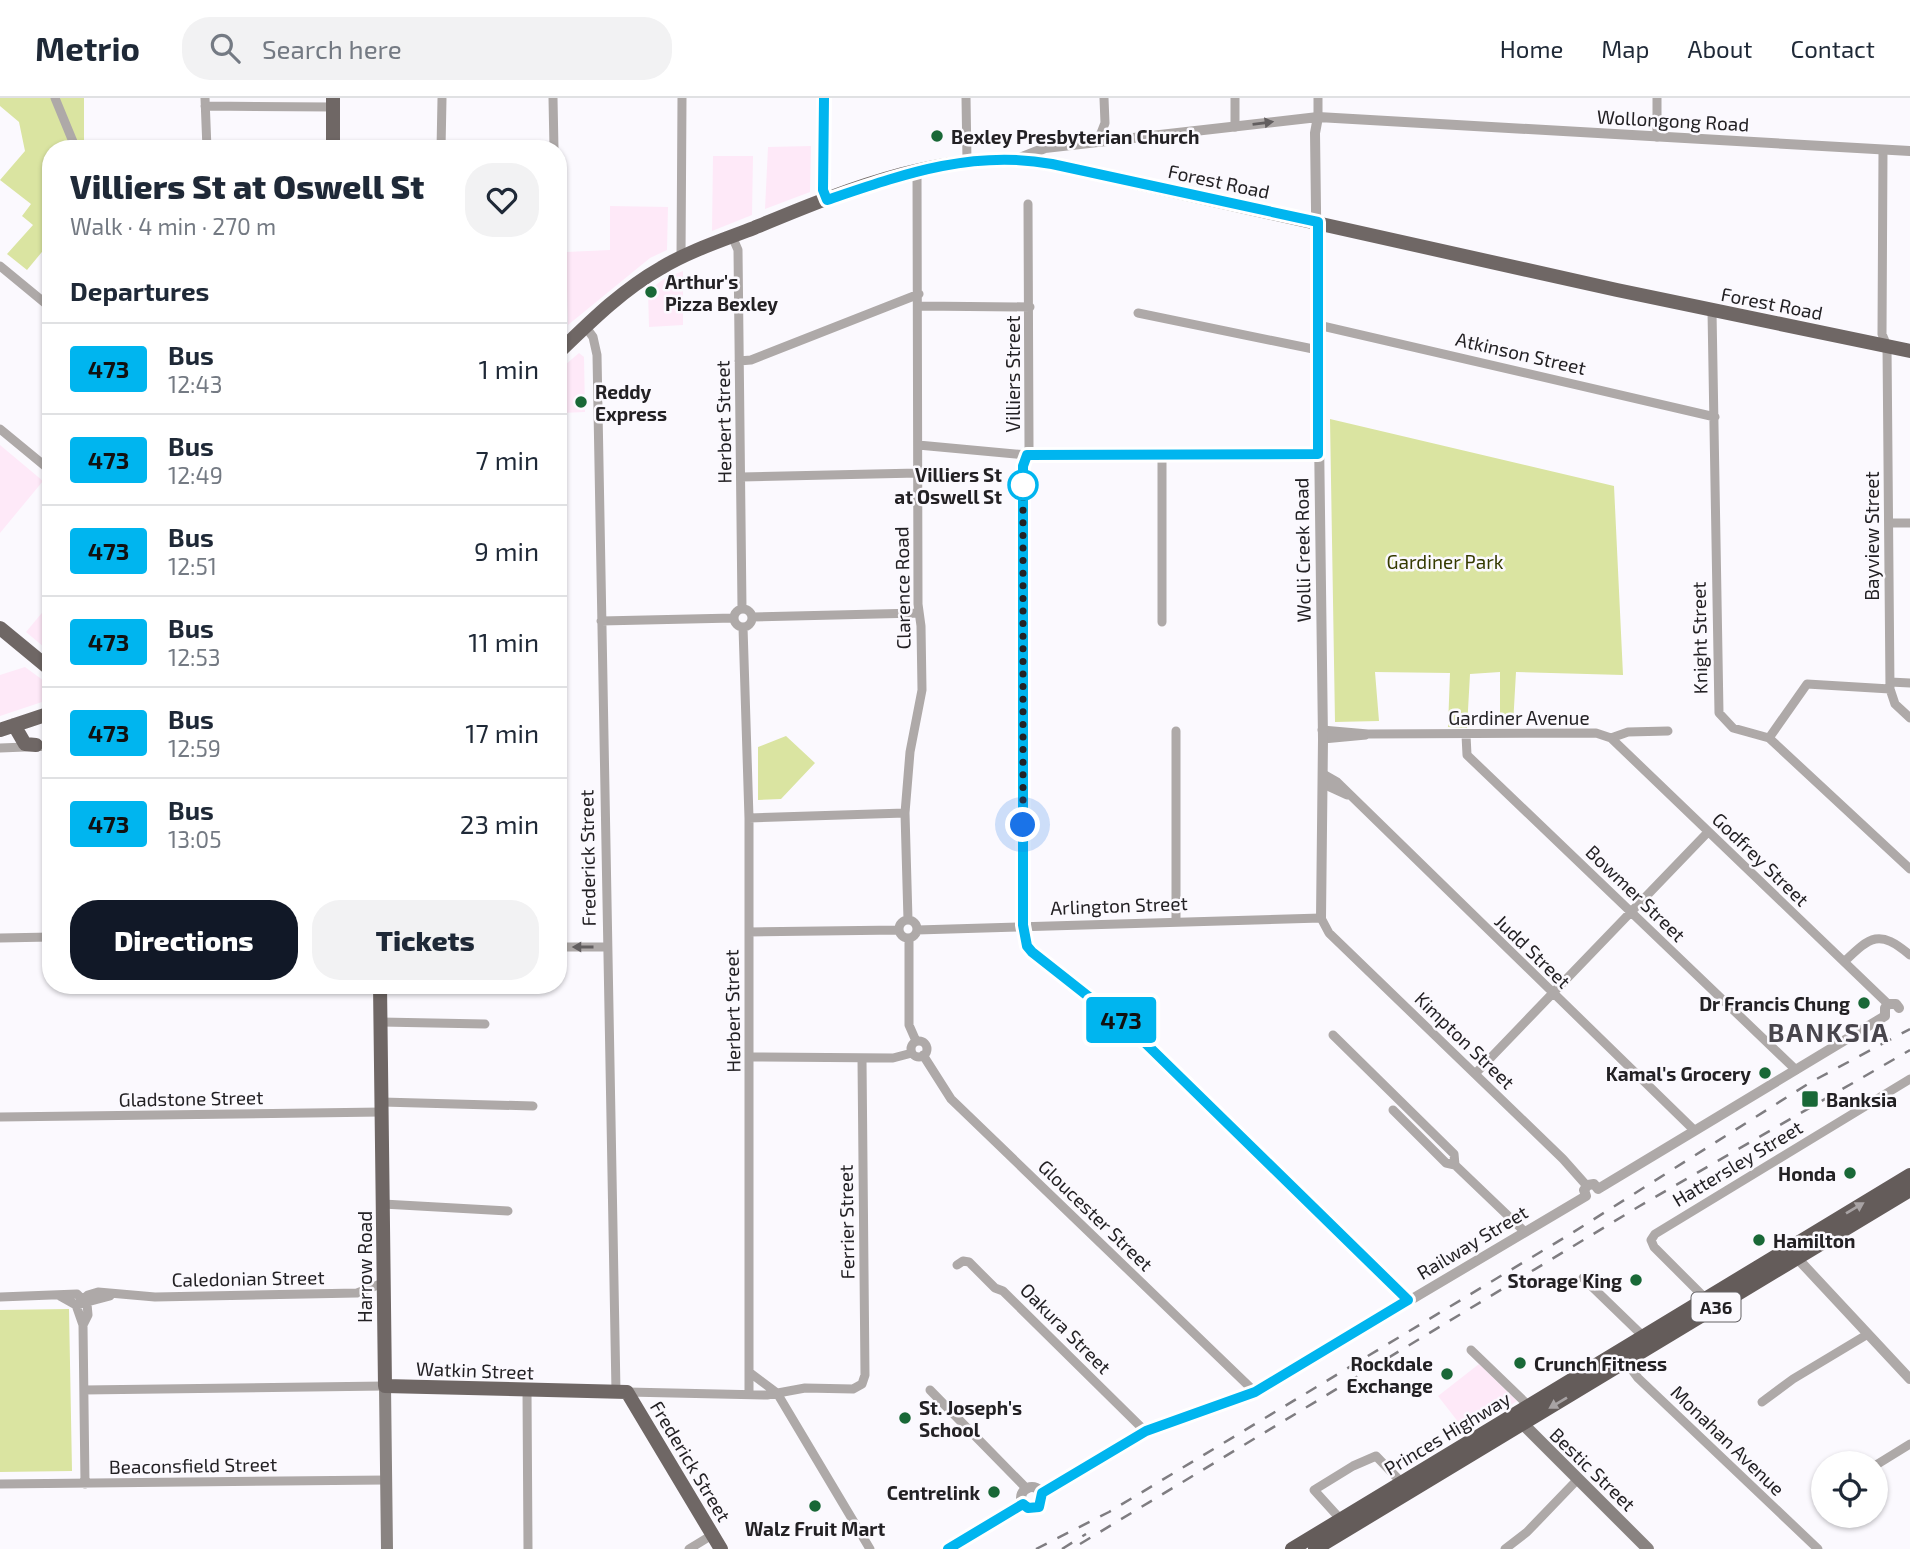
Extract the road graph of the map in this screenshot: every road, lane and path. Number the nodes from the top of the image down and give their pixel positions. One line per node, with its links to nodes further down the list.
1 (55, 98): 17 (street)
2 (442, 98): 20 (street)
3 (553, 98): 21 (street)
4 (682, 98): 33 (street)
5 (824, 98): 29 (street)
6 (966, 98): 27 (street)
7 (1104, 98): 14 (street)
8 (1235, 98): 15 (street)
9 (1318, 98): 13 (street, Wolli Creek Road)
10 (1657, 98): 16 (street)
11 (205, 102): 12 (street); 18 (street)
12 (333, 102): 19 (main road)
13 (1318, 117): 15 (street, Wollongong Road, one-way to 13); 16 (street, Wollongong Road); 31 (street, Wolli Creek Road)
14 (1105, 123): 22 (street); 23 (street)
15 (1235, 127): 23 (street, Wollongong Road)
16 (1657, 137): 24 (street, Wollongong Road)
17 (72, 140)
18 (207, 140)
19 (333, 140)
20 (441, 140)
21 (554, 140)
22 (1098, 141): 23 (street, Wollongong Road); 26 (street, Wollongong Road)
23 (1121, 141)
24 (1883, 150): 25 (street, Wollongong Road); 44 (street, Bayview Street)
25 (1910, 151)
26 (1017, 159): 27 (main road, Forest Road); 31 (main road, Forest Road)
27 (967, 161): 28 (main road, Forest Road)
28 (917, 170): 29 (main road, Forest Road); 35 (street, Clarence Road)
29 (827, 200): 32 (main road, Forest Road)
30 (1028, 204): 38 (street, Villiers Street)
31 (1318, 222): 39 (main road, Forest Road); 41 (street, Wolli Creek Road)
32 (732, 236): 33 (main road, Forest Road); 47 (street, Herbert Street)
33 (681, 258): 42 (main road, Forest Road)
34 (0, 266): 36 (street)
35 (919, 294): 37 (street, Clarence Road); 47 (street)
36 (42, 301)
37 (919, 306): 38 (street); 50 (street, Clarence Road)
38 (1030, 307): 52 (street, Villiers Street)
39 (1712, 311): 44 (main road, Forest Road); 48 (street, Knight Street)
40 (1138, 313): 45 (street)
41 (1318, 325): 45 (street, Wolli Creek Road); 48 (street, Atkinson Street)
42 (585, 326): 43 (main road, Forest Road); 63 (street, Frederick Street)
43 (567, 343)
44 (1886, 346): 46 (main road, Forest Road); 57 (street, Bayview Street)
45 (1318, 350): 51 (street, Wolli Creek Road)
46 (1910, 351)
47 (739, 361): 56 (street, Herbert Street)
48 (1715, 417): 78 (street, Knight Street)
49 (0, 429): 54 (street)
50 (918, 445): 52 (street); 55 (street, Clarence Road)
51 (1318, 454): 53 (street); 75 (street, Wolli Creek Road)
52 (1027, 455): 53 (street); 91 (street, Villiers Street)
53 (1162, 455): 64 (street)
54 (42, 464)
55 (918, 473): 56 (street); 60 (street, Clarence Road)
56 (741, 477): 59 (street, Herbert Street)
57 (1889, 523): 58 (street); 69 (street, Bayview Street)
58 (1910, 523)
59 (742, 609): 61 (street); 62 (street)
60 (919, 613): 61 (street); 83 (street, Clarence Road)
61 (752, 617): 65 (street)
62 (734, 618): 63 (street); 65 (street)
63 (601, 621): 99 (street, Frederick Street)
64 (1162, 622)
65 (743, 627): 84 (street, Herbert Street)
66 (0, 628): 67 (main road)
67 (42, 663)
68 (1910, 683): 69 (street)
69 (1890, 685): 71 (street); 78 (street)
70 (42, 716): 72 (main road)
71 (1910, 719)
72 (12, 726): 79 (main road)
73 (1176, 731): 90 (street)
74 (1668, 732): 77 (street, Gardiner Avenue)
75 (1322, 735): 76 (street, Gardiner Avenue); 82 (street, Wolli Creek Road)
76 (1466, 735): 77 (street, Gardiner Avenue); 87 (street, Bowmer Street)
77 (1611, 738): 85 (street, Godfrey Street)
78 (1769, 738): 86 (street, Knight Street)
79 (42, 745)
80 (42, 746): 81 (street)
81 (0, 747)
82 (1323, 779): 88 (street, Wolli Creek Road); 102 (street, Judd Street)
83 (905, 813): 84 (street); 89 (street, Clarence Road)
84 (749, 818): 94 (street, Herbert Street)
85 (1708, 832): 87 (street); 101 (street, Godfrey Street)
86 (1910, 869)
87 (1630, 911): 102 (street); 114 (street, Bowmer Street)
88 (1321, 918): 90 (street, Arlington Street); 115 (street, Kimpton Street)
89 (908, 920): 92 (street); 93 (street)
90 (1176, 920): 91 (street, Arlington Street)
91 (1023, 925): 93 (street, Arlington Street); 134 (street, Villiers Street)
92 (900, 930): 94 (street); 97 (street)
93 (917, 930): 97 (street)
94 (749, 932): 112 (street, Herbert Street)
95 (42, 937): 96 (street)
96 (0, 938)
97 (909, 938): 109 (street)
98 (567, 947): 99 (street, one-way to 98)
99 (607, 947): 148 (street, Frederick Street)
100 (1910, 956): 101 (street)
101 (1844, 962): 105 (street, Godfrey Street)
102 (1551, 993): 115 (street); 121 (street, Judd Street)
103 (380, 994): 106 (main road, Harrow Road)
104 (1910, 1002): 105 (street)
105 (1891, 1009): 114 (street)
106 (381, 1023): 107 (street); 118 (main road, Harrow Road)
107 (485, 1024)
108 (1333, 1035): 122 (street)
109 (916, 1041): 110 (street); 111 (street, Gloucester Street)
110 (912, 1053): 111 (street); 113 (street)
111 (923, 1055): 149 (street, Gloucester Street)
112 (751, 1057): 113 (street); 141 (street, Herbert Street)
113 (862, 1059): 143 (street, Ferrier Street)
114 (1796, 1070): 121 (street)
115 (1475, 1074): 125 (street, Kimpton Street)
116 (1910, 1079): 136 (street, Hattersley Street)
117 (533, 1106): 118 (street, Gladstone Street)
118 (382, 1107): 120 (street, Gladstone Street); 126 (main road, Harrow Road)
119 (1393, 1110): 122 (street)
120 (0, 1117)
121 (1694, 1130): 125 (street, Railway Street)
122 (1455, 1165): 128 (street)
123 (1910, 1175): 136 (highway, Princes Highway / A36, one-way to 123)
124 (1910, 1190): 129 (highway, Princes Highway / A36)
125 (1586, 1191): 128 (street, Railway Street)
126 (383, 1204): 127 (street); 132 (main road, Harrow Road)
127 (509, 1211)
128 (1524, 1231): 134 (street, Railway Street)
129 (1797, 1258): 136 (highway, Princes Highway / A36); 137 (street)
130 (957, 1265): 155 (street, Oakura Street)
131 (1583, 1278): 138 (street)
132 (383, 1283): 135 (street, Caledonian Street); 144 (main road, Harrow Road)
133 (0, 1297): 135 (street, Caledonian Street)
134 (1408, 1300): 149 (street, Railway Street)
135 (84, 1302): 145 (street)
136 (1711, 1303): 138 (highway, Princes Highway / A36)
137 (1868, 1334): 142 (street); 152 (street)
138 (1648, 1341): 140 (highway, Princes Highway / A36)
139 (1471, 1350): 153 (street)
140 (1622, 1356): 153 (highway, Princes Highway / A36); 154 (highway, Princes Highway / A36, one-way to 154); 178 (street, Monahan Avenue)
141 (749, 1372): 150 (street); 151 (street, Herbert Street)
142 (1910, 1379)
143 (862, 1384): 150 (street, Watkin Street)
144 (385, 1386): 145 (street, Watkin Street); 147 (main road, Watkin Street); 158 (main road, Harrow Road)
145 (84, 1390): 161 (street)
146 (930, 1390): 163 (street)
147 (527, 1391): 148 (main road, Watkin Street); 169 (street)
148 (622, 1392): 151 (street, Watkin Street); 167 (main road, Frederick Street)
149 (1255, 1392): 155 (street, Railway Street)
150 (777, 1393): 151 (street, Watkin Street); 172 (street)
151 (749, 1394)
152 (1762, 1402)
153 (1529, 1406): 154 (highway, Princes Highway / A36)
154 (1518, 1419): 159 (main road, Bestic Street); 162 (highway, Princes Highway / A36)
155 (1146, 1431): 164 (street, Railway Street)
156 (1910, 1444): 157 (street)
157 (1888, 1458)
158 (386, 1480): 161 (street, Beaconsfield Street); 168 (main road, Harrow Road)
159 (1577, 1480): 176 (street); 177 (main road, Bestic Street)
160 (0, 1484): 161 (street, Beaconsfield Street)
161 (85, 1484)
162 (1405, 1488): 166 (highway, Princes Highway / A36); 166 (street)
163 (1027, 1489): 164 (street); 165 (street)
164 (1042, 1493): 165 (street)
165 (1023, 1504): 173 (street)
166 (1345, 1524): 174 (highway, Princes Highway / A36); 175 (highway, Princes Highway / A36)
167 (712, 1535): 170 (street); 171 (main road, Frederick Street)
168 (387, 1549)
169 (528, 1549)
170 (690, 1549)
171 (721, 1549)
172 (870, 1549)
173 (947, 1549)
174 (1292, 1549)
175 (1315, 1549)
176 (1505, 1549)
177 (1648, 1549)
178 (1818, 1549)

